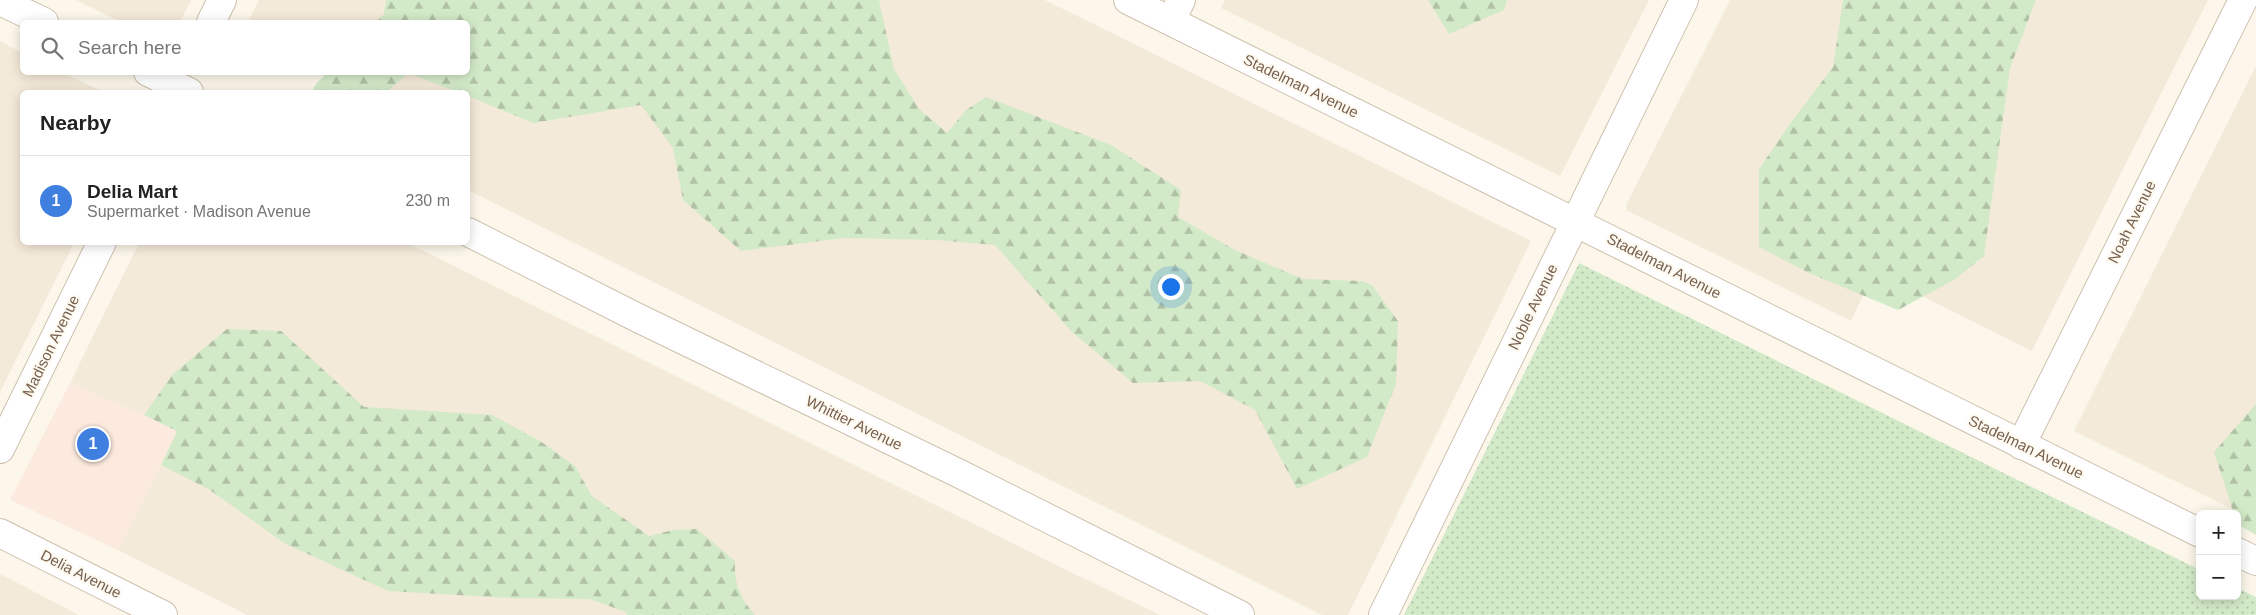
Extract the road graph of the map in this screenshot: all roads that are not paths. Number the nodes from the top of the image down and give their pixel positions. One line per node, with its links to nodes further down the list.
1 (222, 0): 8 (street)
2 (1128, 0): 6 (street, Stadelman Avenue)
3 (1684, 0): 11 (street, Noble Avenue)
4 (2243, 0): 14 (street, Noah Avenue)
5 (0, 1): 7 (street)
6 (1176, 11): 11 (street, Stadelman Avenue)
7 (40, 20)
8 (212, 20)
9 (156, 75): 10 (street)
10 (183, 86)
11 (1574, 222): 14 (street, Stadelman Avenue); 22 (street, Noble Avenue)
12 (470, 233): 21 (street, Whittier Avenue)
13 (101, 245): 15 (street, Madison Avenue)
14 (2021, 445): 16 (street, Stadelman Avenue)
15 (0, 449)
16 (2196, 532)
17 (0, 533): 20 (street, Delia Avenue)
18 (2241, 554): 19 (street)
19 (2256, 561)
20 (163, 615)
21 (1240, 615)
22 (1383, 615)

